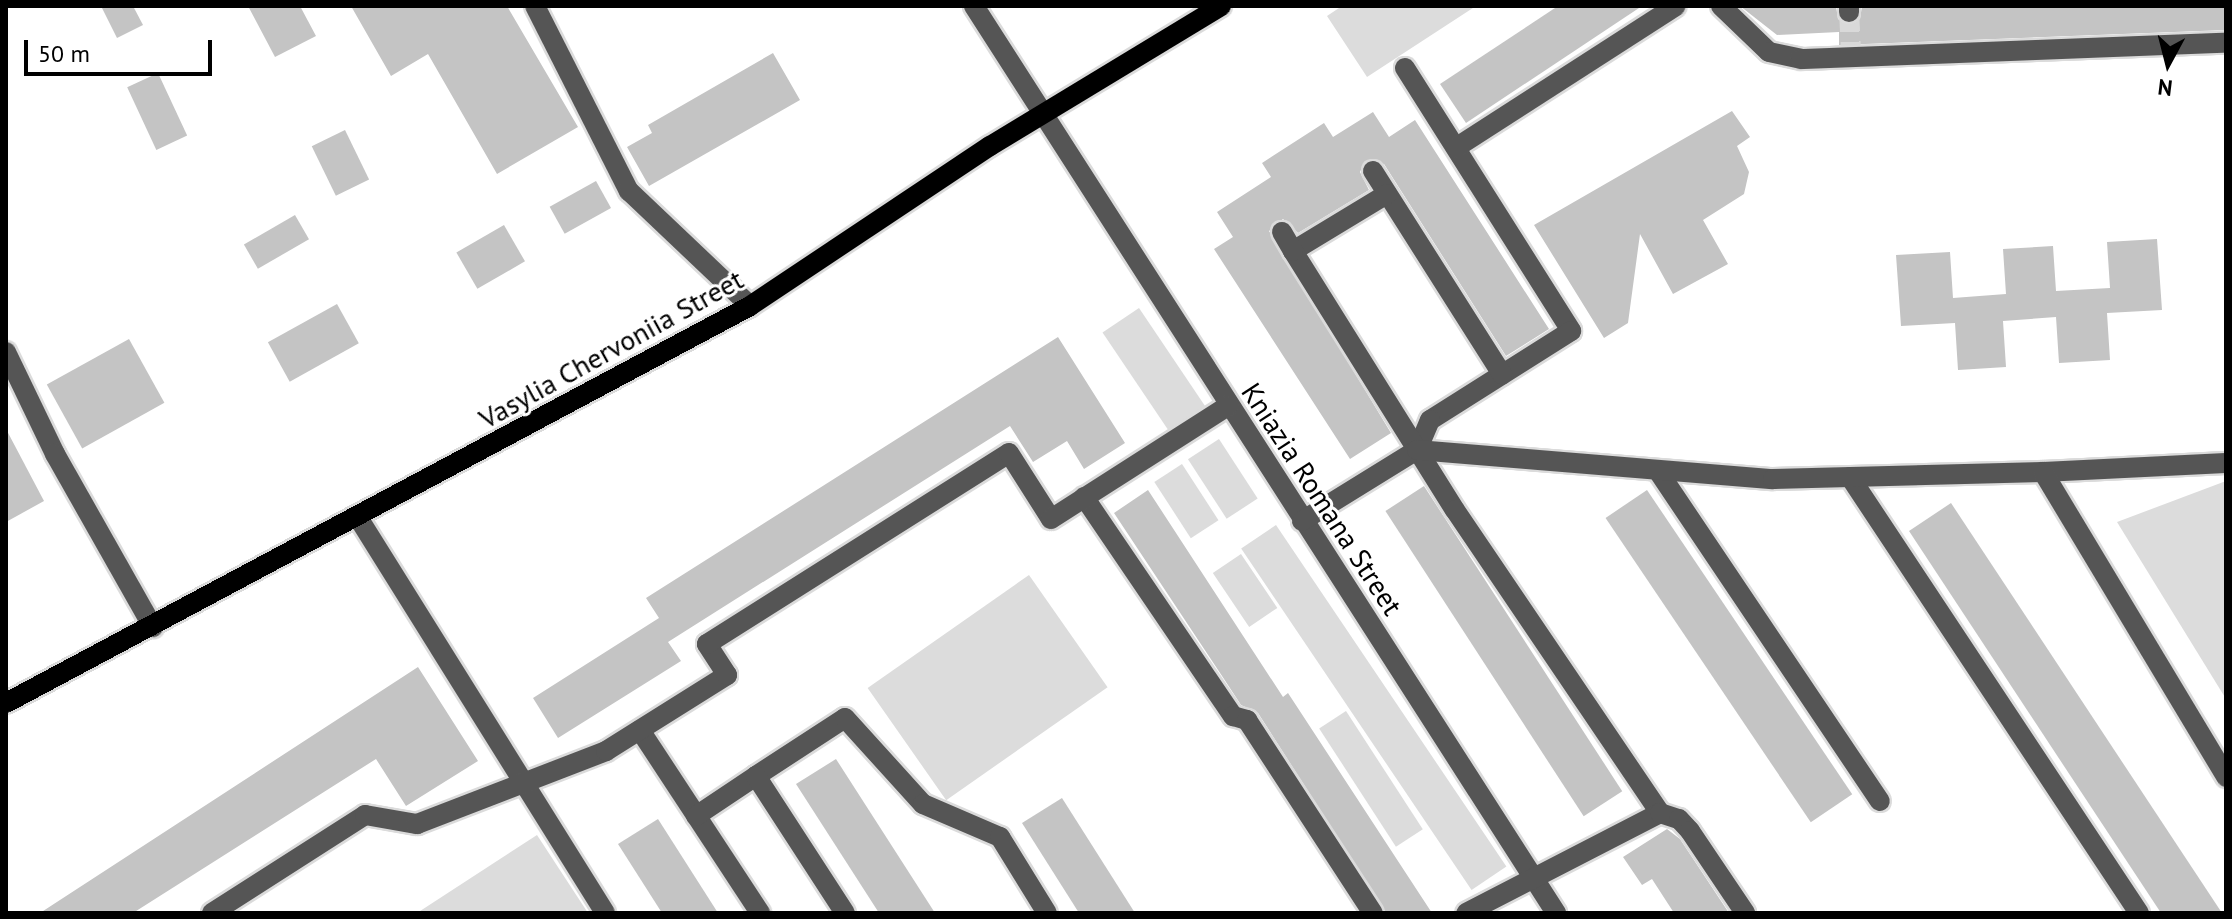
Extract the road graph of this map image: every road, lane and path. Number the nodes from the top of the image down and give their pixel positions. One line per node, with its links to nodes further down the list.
1 (535, 6): 14 (street)
2 (974, 6): 8 (street, Kniazia Romana Street)
3 (1221, 6): 8 (main road, Vasylia Chervoniia Street)
4 (1676, 6): 9 (street)
5 (1721, 6): 6 (street)
6 (2226, 43)
7 (1405, 68): 9 (street)
8 (1041, 116): 14 (main road, Vasylia Chervoniia Street); 17 (street, Kniazia Romana Street)
9 (1457, 147): 16 (street)
10 (1373, 171): 11 (street)
11 (1387, 194): 13 (street); 16 (street)
12 (1282, 232): 13 (street)
13 (1293, 251): 18 (street)
14 (750, 306): 24 (main road, Vasylia Chervoniia Street)
15 (6, 352): 26 (street)
16 (1502, 374): 18 (street)
17 (1228, 406): 23 (street); 25 (street, Kniazia Romana Street)
18 (1417, 450): 21 (street); 25 (street); 33 (street)
19 (2226, 463): 20 (street)
20 (2043, 472): 22 (street); 30 (street)
21 (1660, 474): 22 (street); 32 (street)
22 (1850, 477): 45 (street)
23 (1084, 497): 28 (street); 41 (street)
24 (359, 519): 26 (main road, Vasylia Chervoniia Street); 31 (street)
25 (1302, 521): 35 (street, Kniazia Romana Street)
26 (153, 627): 27 (main road, Vasylia Chervoniia Street)
27 (6, 703)
28 (640, 730): 31 (street); 34 (street)
29 (756, 776): 34 (street); 39 (street); 40 (street)
30 (2226, 777)
31 (523, 783): 36 (street); 37 (street)
32 (1880, 801)
33 (1660, 813): 35 (street); 44 (street)
34 (696, 816): 38 (street)
35 (1534, 878): 42 (street); 43 (street, Kniazia Romana Street)
36 (212, 913)
37 (605, 913)
38 (760, 913)
39 (845, 913)
40 (1047, 913)
41 (1373, 913)
42 (1466, 913)
43 (1556, 913)
44 (1745, 913)
45 (2139, 913)

